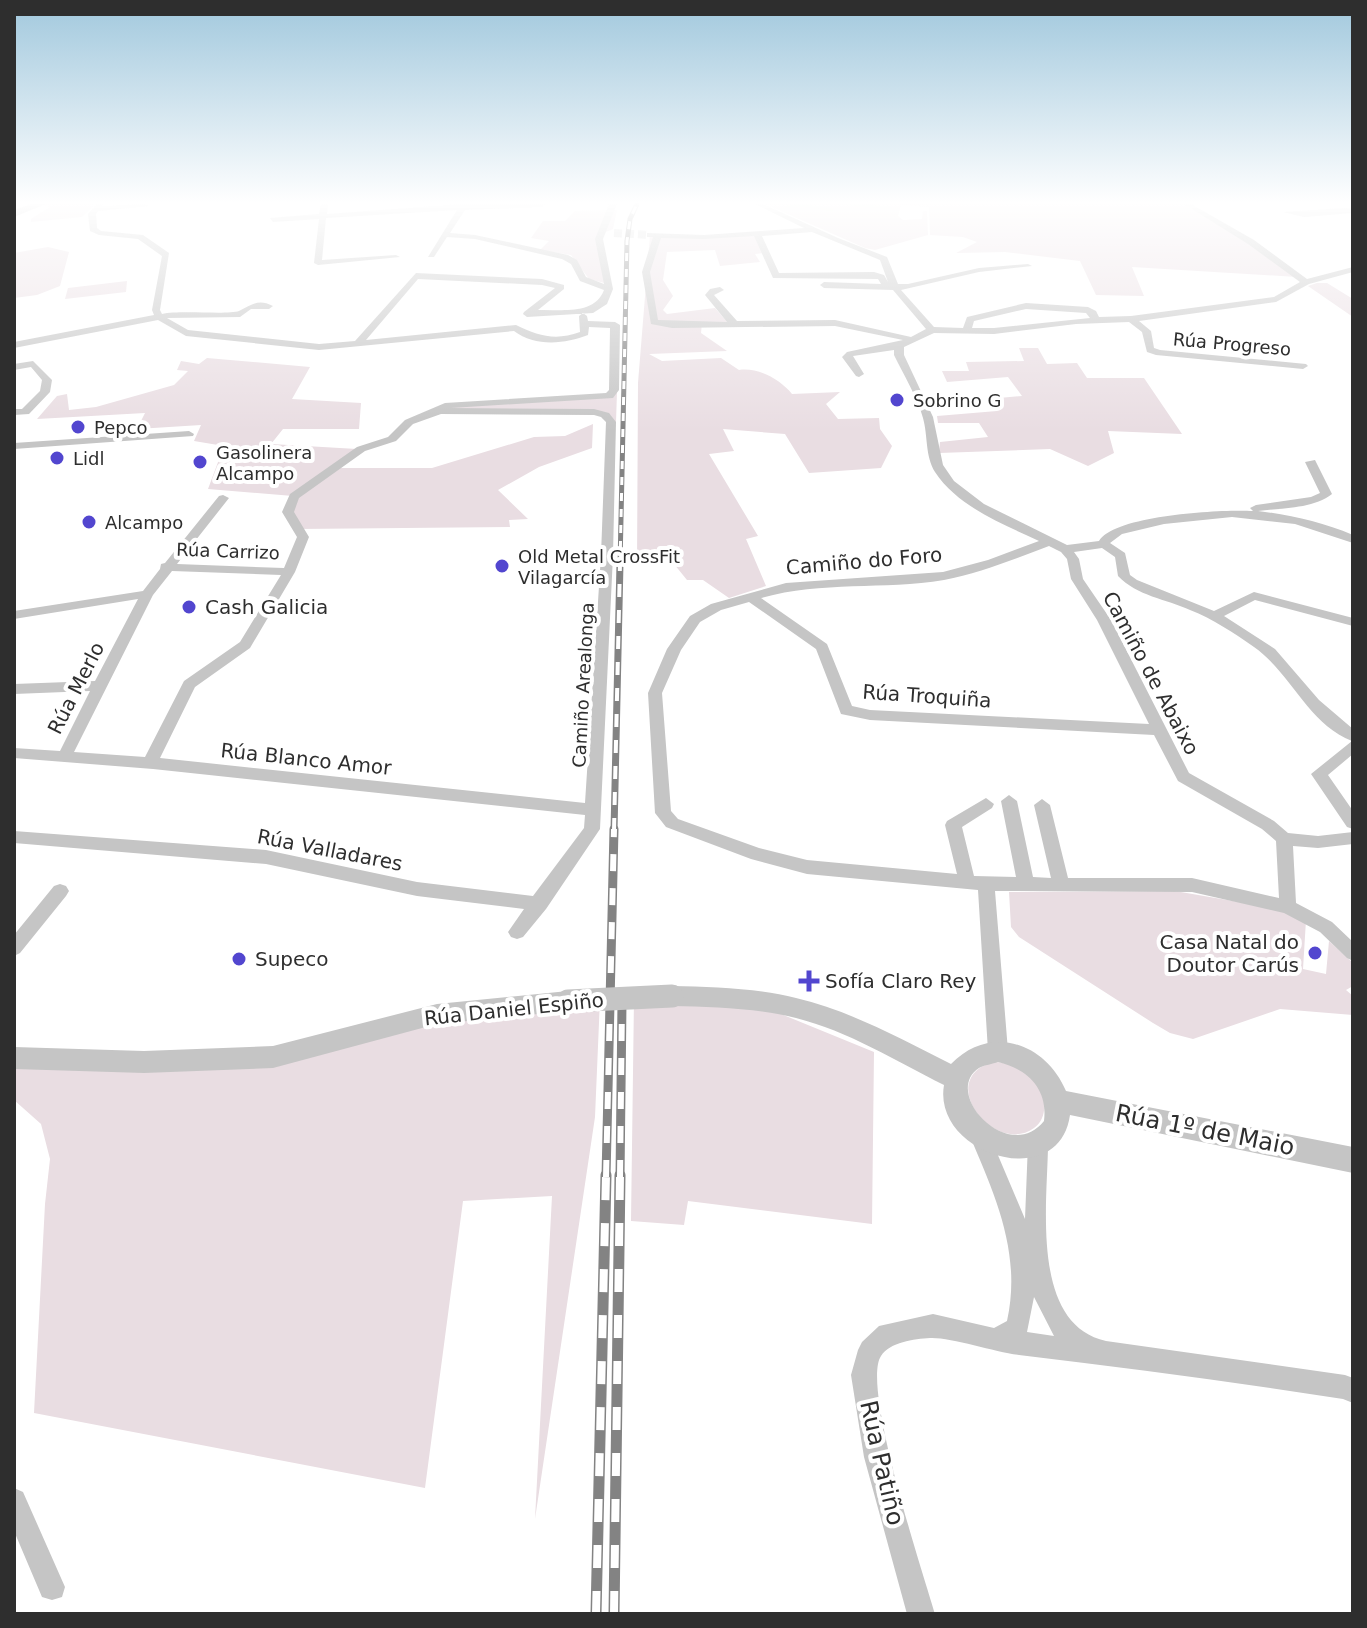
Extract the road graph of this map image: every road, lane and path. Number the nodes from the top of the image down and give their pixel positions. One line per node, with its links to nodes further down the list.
1 (161, 280): 19 (street)
2 (413, 280): 31 (street)
3 (499, 280): 18 (street)
4 (586, 280): 15 (street)
5 (607, 280): 15 (street)
6 (647, 280): 24 (street)
7 (884, 280): 14 (street)
8 (889, 280): 14 (street)
9 (929, 280): 14 (street)
10 (1303, 280): 12 (street)
11 (1314, 280): 12 (street)
12 (1306, 282): 22 (street)
13 (822, 285): 14 (street)
14 (892, 287): 27 (street)
15 (609, 289): 20 (street)
16 (720, 290): 24 (street)
17 (269, 306): 19 (street)
18 (527, 314): 20 (street); 25 (street)
19 (159, 317): 30 (street); 31 (street)
20 (582, 318): 25 (street); 37 (street)
21 (860, 319): 26 (street)
22 (1131, 319): 23 (street); 32 (street, Rúa Progreso)
23 (1096, 320): 28 (street); 28 (street)
24 (735, 325): 26 (street)
25 (516, 328): 31 (street)
26 (866, 329): 29 (street)
27 (932, 330): 28 (street); 29 (street)
28 (966, 331)
29 (908, 340): 34 (street); 47 (street)
30 (14, 345)
31 (356, 345)
32 (1303, 366)
33 (14, 367): 36 (street)
34 (859, 374)
35 (14, 402): 36 (street)
36 (35, 402): 38 (street)
37 (440, 411): 51 (street, Rúa Carrizo); 69 (street, Camiño Arealonga)
38 (14, 412)
39 (189, 434): 40 (street)
40 (14, 446)
41 (1311, 462): 43 (street)
42 (223, 498): 50 (street, Rúa Carrizo)
43 (1258, 508): 44 (street); 45 (street)
44 (1193, 515): 45 (street); 48 (street)
45 (1271, 517): 46 (street)
46 (1350, 535)
47 (1050, 541): 49 (street); 53 (street, Camiño do Foro)
48 (1104, 544): 49 (street); 55 (street)
49 (1065, 549): 60 (street, Camiño de Abaixo)
50 (165, 567): 51 (street, Rúa Carrizo); 52 (street, Rúa Carrizo)
51 (289, 572): 65 (street, Rúa Carrizo)
52 (147, 594): 54 (street); 57 (street, Rúa Carrizo)
53 (751, 597): 60 (street, Rúa Troquiña); 74 (street, Camiño do Foro)
54 (14, 615)
55 (1213, 616): 56 (street); 61 (street)
56 (1353, 622)
57 (125, 637): 58 (street, Rúa Merlo)
58 (99, 686): 59 (street); 64 (street, Rúa Merlo)
59 (14, 689)
60 (1158, 730): 73 (street, Camiño de Abaixo)
61 (1353, 736)
62 (1353, 746): 70 (street)
63 (14, 753): 64 (street, Rúa Blanco Amor)
64 (64, 757): 65 (street, Rúa Blanco Amor)
65 (150, 763): 69 (street, Rúa Blanco Amor)
66 (1009, 801): 75 (street)
67 (986, 804): 74 (street)
68 (1042, 805): 76 (street)
69 (594, 810): 78 (street, Camiño Arealonga)
70 (1353, 823)
71 (14, 837): 78 (street, Rúa Valladares)
72 (1353, 838): 73 (street)
73 (1284, 839): 79 (street)
74 (977, 883): 75 (street); 83 (street)
75 (1026, 884): 76 (street)
76 (1061, 884): 79 (street)
77 (60, 891): 81 (street)
78 (540, 904): 80 (street)
79 (1288, 907): 82 (street)
80 (517, 932)
81 (14, 948)
82 (1353, 953)
83 (998, 1051): 85 (street); 86 (street)
84 (14, 1058): 85 (street, Rúa Daniel Espiño, bridge)
85 (956, 1079): 87 (street)
86 (1058, 1101): 88 (street); 89 (street, Rúa 1º de Maio)
87 (979, 1134): 88 (street); 90 (street)
88 (1038, 1143): 91 (street, Rúa Patiño)
89 (1353, 1160)
90 (996, 1340): 91 (street, Rúa Patiño); 95 (street, Rúa Patiño)
91 (1109, 1354): 92 (street, Rúa Patiño)
92 (1353, 1391)
93 (14, 1501): 94 (street)
94 (52, 1587)
95 (921, 1614)

